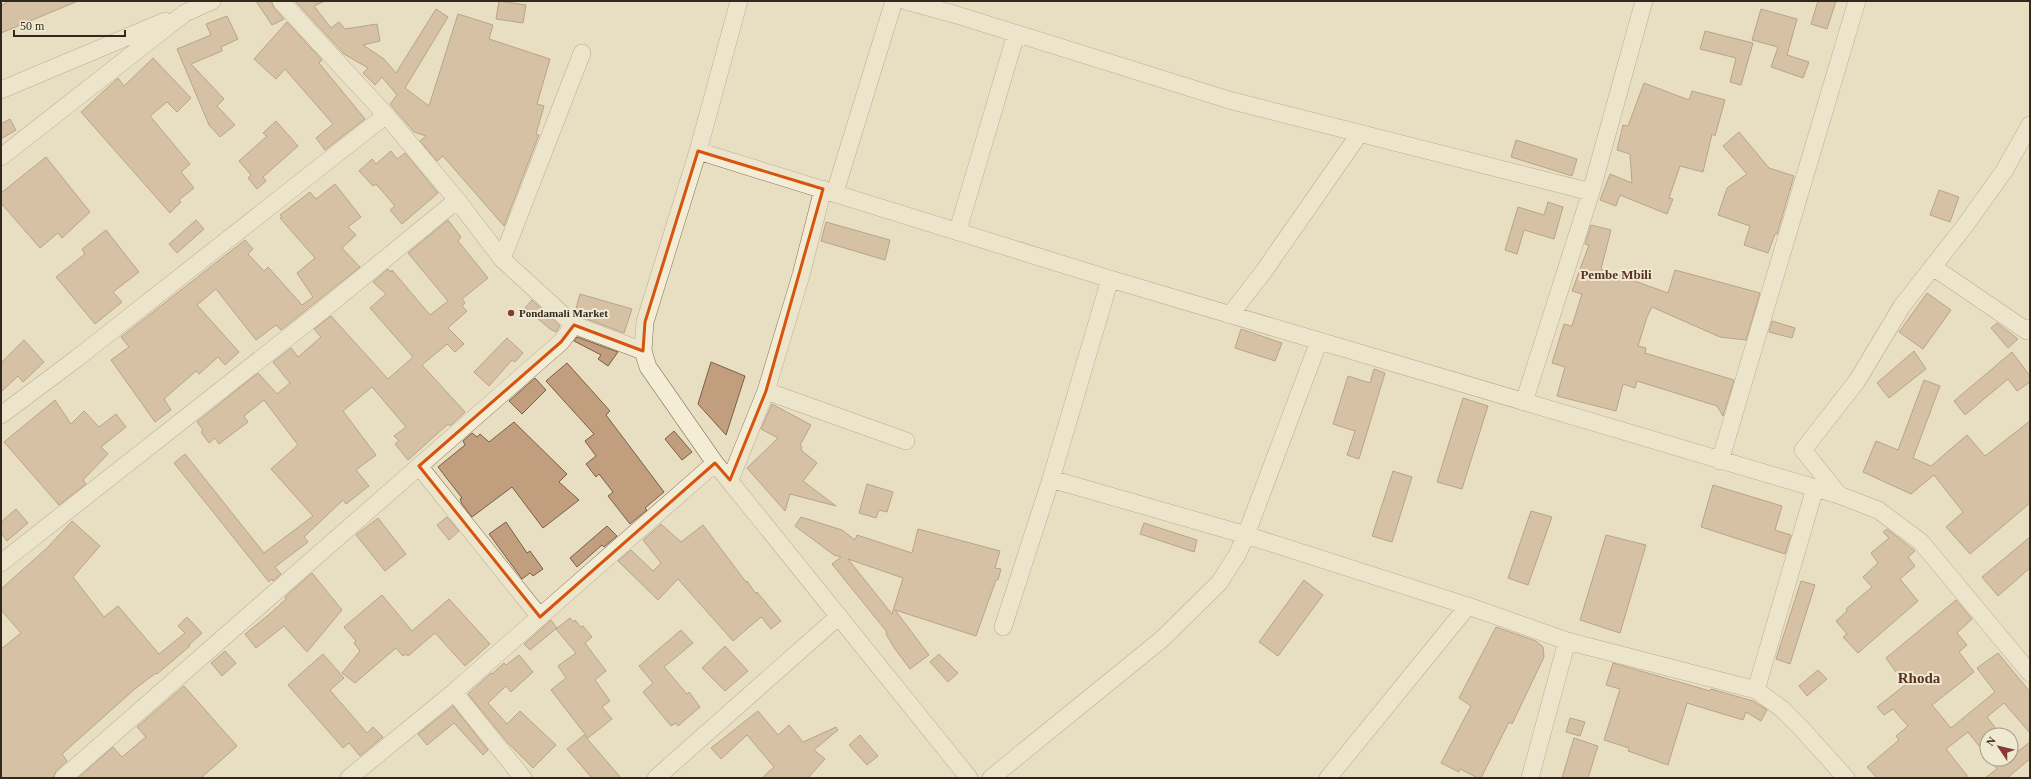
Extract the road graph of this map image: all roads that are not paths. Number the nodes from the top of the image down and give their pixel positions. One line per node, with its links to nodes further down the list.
1 (212, 1): 8 (street)
2 (281, 1): 12 (street)
3 (739, 1): 15 (street)
4 (894, 1): 17 (street)
5 (906, 1): 9 (street)
6 (1644, 1): 18 (street)
7 (1857, 1): 33 (street)
8 (185, 13): 11 (street); 16 (street)
9 (1016, 34): 14 (street); 20 (street)
10 (582, 54): 21 (street)
11 (1, 90)
12 (386, 115): 19 (street); 31 (street)
13 (2030, 125): 22 (street)
14 (1360, 133): 18 (street); 24 (street)
15 (698, 151): 17 (street); 28 (street)
16 (1, 157)
17 (829, 191): 20 (street); 29 (street)
18 (1591, 192): 30 (street)
19 (457, 200): 21 (street); 41 (street)
20 (958, 230): 23 (street)
21 (502, 259): 25 (street)
22 (1933, 266): 26 (street); 39 (street)
23 (1110, 279): 24 (street); 36 (street)
24 (1230, 315): 27 (street)
25 (574, 325): 28 (street); 35 (street)
26 (2029, 331)
27 (1319, 342): 30 (street); 40 (street)
28 (643, 351): 34 (street)
29 (766, 391): 32 (street); 37 (street)
30 (1524, 402): 33 (street)
31 (1, 415)
32 (906, 441)
33 (1720, 461): 38 (street)
34 (715, 463): 37 (street); 44 (street)
35 (419, 466): 44 (street); 50 (street)
36 (1051, 479): 40 (street); 45 (street)
37 (730, 480): 43 (street)
38 (1815, 488): 39 (street); 48 (street)
39 (1839, 495): 47 (street)
40 (1246, 535): 42 (street); 55 (street)
41 (1, 564)
42 (1468, 606): 46 (street); 56 (street)
43 (839, 616): 53 (street); 54 (street)
44 (540, 617): 49 (street)
45 (1003, 628)
46 (1567, 642): 48 (street); 57 (street)
47 (2030, 673)
48 (1756, 690): 58 (street)
49 (454, 692): 51 (street); 52 (street)
50 (63, 778)
51 (349, 778)
52 (523, 778)
53 (656, 778)
54 (969, 778)
55 (991, 778)
56 (1328, 778)
57 (1530, 778)
58 (1846, 778)

